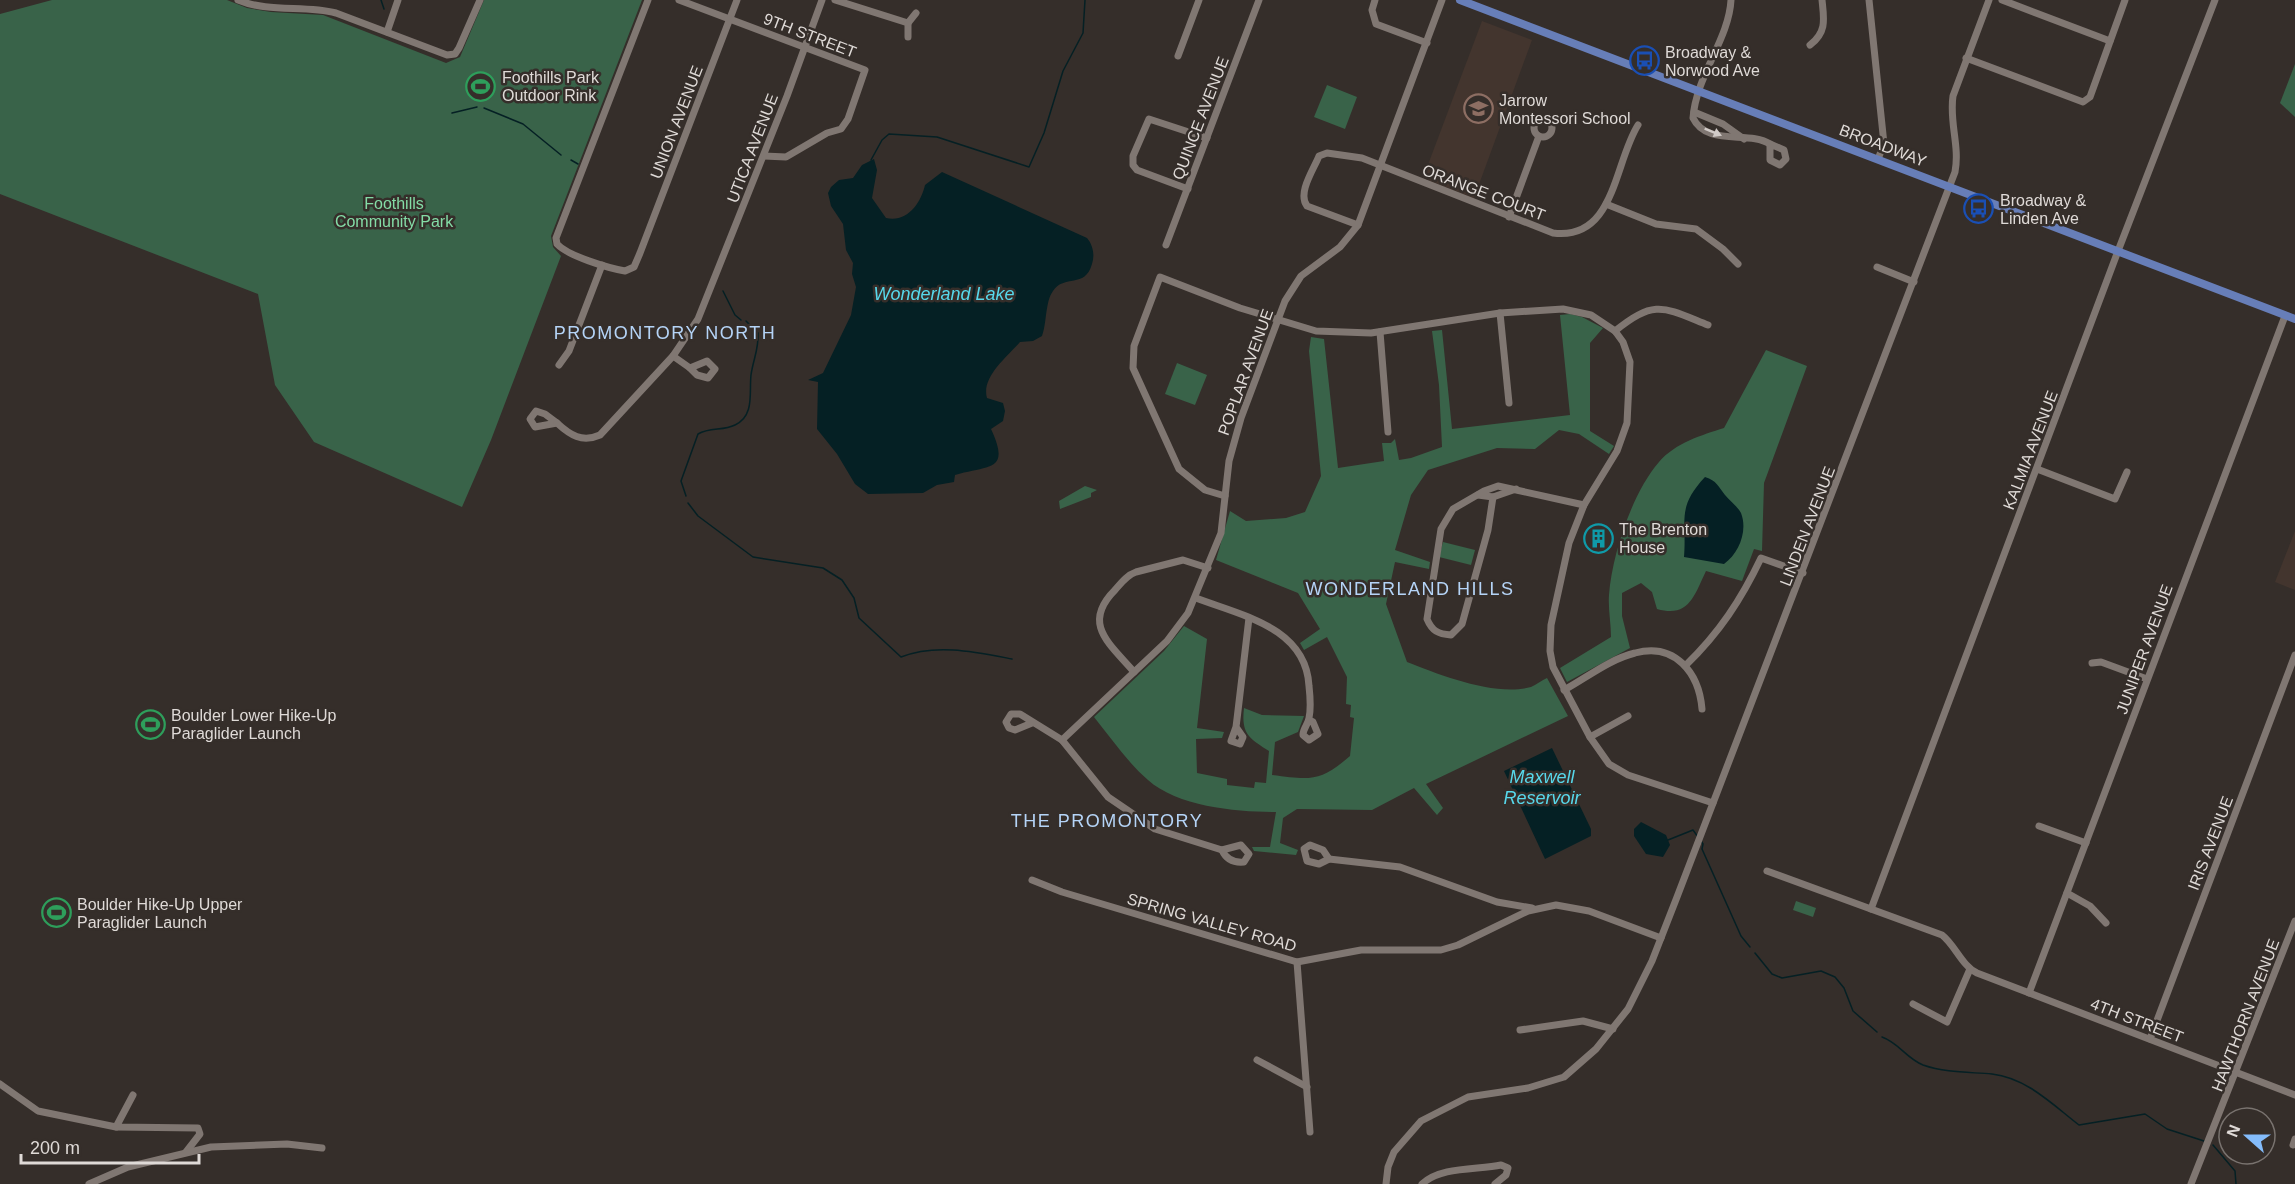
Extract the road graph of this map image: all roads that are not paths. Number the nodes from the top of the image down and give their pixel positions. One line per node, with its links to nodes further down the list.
1 (238, 0): 24 (street)
2 (398, 0): 24 (street)
3 (480, 0): 24 (street)
4 (648, 0): 50 (street)
5 (678, 0): 22 (street, 9TH STREET)
6 (737, 0): 22 (street, UNION AVENUE)
7 (822, 0): 29 (street, UTICA AVENUE)
8 (835, 0): 23 (street)
9 (1198, 0): 30 (street)
10 (1259, 0): 36 (street, QUINCE AVENUE)
11 (1375, 0): 27 (street)
12 (1442, 0): 27 (street, POPLAR AVENUE)
13 (1460, 0): 32 (main road, BROADWAY)
14 (1731, 0): 32 (street)
15 (1822, 0): 28 (street)
16 (1869, 0): 40 (street)
17 (1989, 0): 31 (street, LINDEN AVENUE)
18 (2002, 0): 26 (street)
19 (2125, 0): 26 (street)
20 (2215, 0): 48 (street, KALMIA AVENUE)
21 (916, 13): 23 (street)
22 (729, 19): 29 (street, 9TH STREET); 50 (street, UNION AVENUE)
23 (908, 23): 25 (street)
24 (387, 32)
25 (908, 37)
26 (2110, 41): 31 (street)
27 (1427, 43): 41 (street, POPLAR AVENUE)
28 (1810, 45)
29 (805, 47): 39 (street, UTICA AVENUE); 39 (street, 9TH STREET)
30 (1178, 56)
31 (1966, 58): 42 (street, LINDEN AVENUE)
32 (1698, 91): 33 (street); 40 (main road, BROADWAY)
33 (1694, 112): 37 (street); 37 (street, one-way to 37)
34 (1638, 125): 44 (street)
35 (1539, 136): 45 (street)
36 (1207, 138): 43 (street, QUINCE AVENUE); 43 (street)
37 (1744, 139): 38 (street)
38 (1770, 144)
39 (764, 156): 60 (street, UTICA AVENUE)
40 (1878, 159): 42 (main road, BROADWAY)
41 (1381, 165): 45 (street, ORANGE COURT); 46 (street, POPLAR AVENUE); 46 (street, ORANGE COURT)
42 (1948, 187): 48 (main road, BROADWAY); 52 (street, LINDEN AVENUE)
43 (1188, 189): 47 (street, QUINCE AVENUE)
44 (1606, 204): 45 (street, ORANGE COURT); 49 (street)
45 (1509, 217)
46 (1358, 225): 56 (street, POPLAR AVENUE)
47 (1166, 245)
48 (2118, 251): 54 (main road, BROADWAY); 66 (street, KALMIA AVENUE)
49 (1738, 264)
50 (602, 266): 61 (street)
51 (1877, 267): 52 (street)
52 (1914, 282): 74 (street, LINDEN AVENUE)
53 (1500, 314): 58 (street); 59 (street); 63 (street)
54 (2285, 316): 55 (main road, BROADWAY); 81 (street, JUNIPER AVENUE)
55 (2295, 319)
56 (1278, 320): 59 (street); 70 (street, POPLAR AVENUE); 70 (street)
57 (1708, 324): 58 (street)
58 (1615, 331): 72 (street)
59 (1380, 332): 65 (street)
60 (674, 356): 62 (street); 64 (street)
61 (559, 365)
62 (690, 368)
63 (1509, 403)
64 (557, 423)
65 (1388, 432)
66 (2037, 469): 67 (street); 99 (street, KALMIA AVENUE)
67 (2127, 472)
68 (1516, 489): 69 (street); 71 (street); 72 (street)
69 (1478, 495): 71 (street); 71 (street)
70 (1226, 496): 73 (street, POPLAR AVENUE)
71 (1493, 497)
72 (1584, 505): 82 (street)
73 (1208, 568): 75 (street, POPLAR AVENUE); 80 (street)
74 (1803, 573): 79 (street); 90 (street, LINDEN AVENUE)
75 (1196, 598): 76 (street); 80 (street, POPLAR AVENUE)
76 (1249, 618): 85 (street); 87 (street)
77 (2295, 655): 109 (street, IRIS AVENUE)
78 (2092, 663): 81 (street)
79 (1686, 665): 82 (street); 83 (street)
80 (1134, 672): 89 (street, POPLAR AVENUE)
81 (2147, 679): 92 (street, JUNIPER AVENUE)
82 (1564, 690): 88 (street)
83 (1702, 709)
84 (1628, 716): 88 (street)
85 (1309, 720)
86 (1032, 723): 89 (street)
87 (1236, 727)
88 (1590, 737): 90 (street)
89 (1062, 740): 93 (street)
90 (1713, 803): 102 (street, LINDEN AVENUE)
91 (2039, 826): 92 (street)
92 (2086, 843): 97 (street, JUNIPER AVENUE)
93 (1221, 850)
94 (1329, 859): 98 (street)
95 (1767, 871): 99 (street)
96 (1032, 880): 103 (street, SPRING VALLEY ROAD)
97 (2067, 893): 101 (street); 105 (street, JUNIPER AVENUE)
98 (1534, 908): 102 (street, SPRING VALLEY ROAD); 103 (street, SPRING VALLEY ROAD)
99 (1871, 909): 104 (street)
100 (2295, 921): 111 (street, HAWTHORN AVENUE)
101 (2106, 923)
102 (1661, 938): 107 (street, LINDEN AVENUE)
103 (1297, 963): 113 (street)
104 (1970, 969): 105 (street, 4TH STREET); 106 (street)
105 (2029, 993): 109 (street, 4TH STREET)
106 (1913, 1004)
107 (1614, 1029): 108 (street); 121 (street, LINDEN AVENUE)
108 (1520, 1030)
109 (2150, 1040): 111 (street, 4TH STREET)
110 (1257, 1060): 113 (street)
111 (2237, 1074): 115 (street, 4TH STREET); 124 (street, HAWTHORN AVENUE)
112 (0, 1084): 116 (street)
113 (1307, 1087): 117 (street)
114 (133, 1095): 116 (street)
115 (2295, 1095)
116 (116, 1127): 119 (street)
117 (1310, 1132)
118 (322, 1148): 119 (street)
119 (186, 1152): 120 (street)
120 (88, 1184)
121 (1386, 1184)
122 (1422, 1184): 123 (street)
123 (1495, 1184)
124 (2191, 1184)

